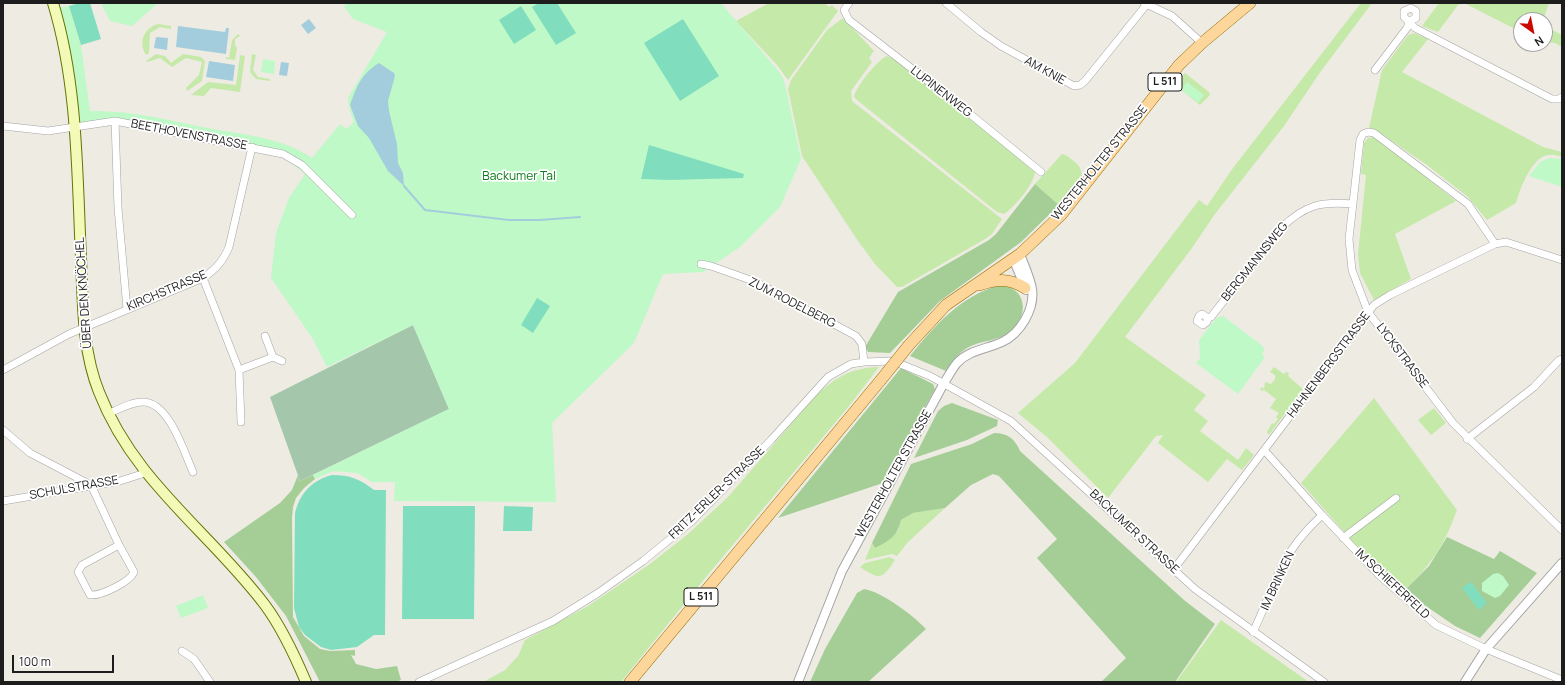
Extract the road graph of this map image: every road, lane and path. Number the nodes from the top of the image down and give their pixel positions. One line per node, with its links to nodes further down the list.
1 (53, 3): 11 (main road, ÜBER DEN KNÖCHEL)
2 (849, 3): 13 (street, LUPINENWEG)
3 (946, 3): 5 (street, AM KNIE)
4 (1250, 3): 6 (main road, WESTERHOLTER STRASSE / L 511)
5 (1146, 4): 6 (street)
6 (1202, 43): 17 (main road, WESTERHOLTER STRASSE / L 511)
7 (1375, 70): 8 (street)
8 (1562, 96)
9 (115, 121): 11 (street, BEETHOVENSTRASSE); 12 (street, BEETHOVENSTRASSE); 24 (street)
10 (3, 126): 11 (street, BEETHOVENSTRASSE)
11 (74, 126): 27 (main road, ÜBER DEN KNÖCHEL)
12 (252, 147): 15 (street, BEETHOVENSTRASSE); 20 (street, KIRCHSTRASSE)
13 (1041, 172)
14 (1353, 204): 16 (street, LYCKSTRASSE); 25 (street, LYCKSTRASSE); 26 (street, BERGMANNSWEG)
15 (352, 215)
16 (1494, 244): 18 (street, HAHNENBERGSTRASSE); 25 (street, HAHNENBERGSTRASSE)
17 (1016, 256): 21 (street); 22 (main road, L 511); 23 (street, WESTERHOLTER STRASSE)
18 (1562, 260)
19 (701, 264): 32 (street, ZUM RODELBERG)
20 (203, 278): 24 (street, KIRCHSTRASSE); 34 (street)
21 (1025, 288): 22 (main road); 23 (street)
22 (968, 289): 59 (main road, L 511, bridge)
23 (1031, 302): 35 (street, WESTERHOLTER STRASSE)
24 (127, 308): 27 (street, KIRCHSTRASSE)
25 (1368, 312): 39 (street, LYCKSTRASSE); 40 (street, HAHNENBERGSTRASSE)
26 (1208, 318)
27 (84, 327): 33 (street, KIRCHSTRASSE); 36 (main road, ÜBER DEN KNÖCHEL)
28 (265, 336): 29 (street)
29 (272, 357): 31 (street); 34 (street)
30 (1562, 359): 39 (street)
31 (282, 361)
32 (864, 362): 35 (street, FRITZ-ERLER-STRASSE); 58 (street, FRITZ-ERLER-STRASSE)
33 (3, 370)
34 (239, 370): 37 (street)
35 (944, 383): 51 (street, BACKUMER STRASSE); 60 (street, WESTERHOLTER STRASSE)
36 (108, 414): 41 (street); 42 (main road, ÜBER DEN KNÖCHEL)
37 (241, 422)
38 (3, 430): 43 (street)
39 (1467, 439): 47 (street, LYCKSTRASSE)
40 (1265, 451): 46 (street, IM SCHIEFERFELD); 51 (street, HAHNENBERGSTRASSE)
41 (193, 472)
42 (145, 473): 43 (street, SCHULSTRASSE); 57 (main road, ÜBER DEN KNÖCHEL)
43 (91, 485): 45 (street, SCHULSTRASSE); 49 (street)
44 (1396, 498): 48 (street, IM SCHIEFERFELD)
45 (3, 501)
46 (1322, 515): 48 (street, IM SCHIEFERFELD); 52 (street, IM BRINKEN)
47 (1562, 530)
48 (1343, 538): 53 (street, IM SCHIEFERFELD)
49 (119, 545): 49 (street)
50 (1562, 563): 53 (street)
51 (1174, 569): 52 (street, BACKUMER STRASSE)
52 (1253, 632): 61 (street, BACKUMER STRASSE)
53 (1486, 649): 55 (street, IM SCHIEFERFELD); 62 (street)
54 (182, 651): 56 (street)
55 (1562, 680)
56 (210, 682)
57 (306, 682)
58 (419, 682)
59 (630, 682)
60 (798, 682)
61 (1324, 682)
62 (1465, 682)

